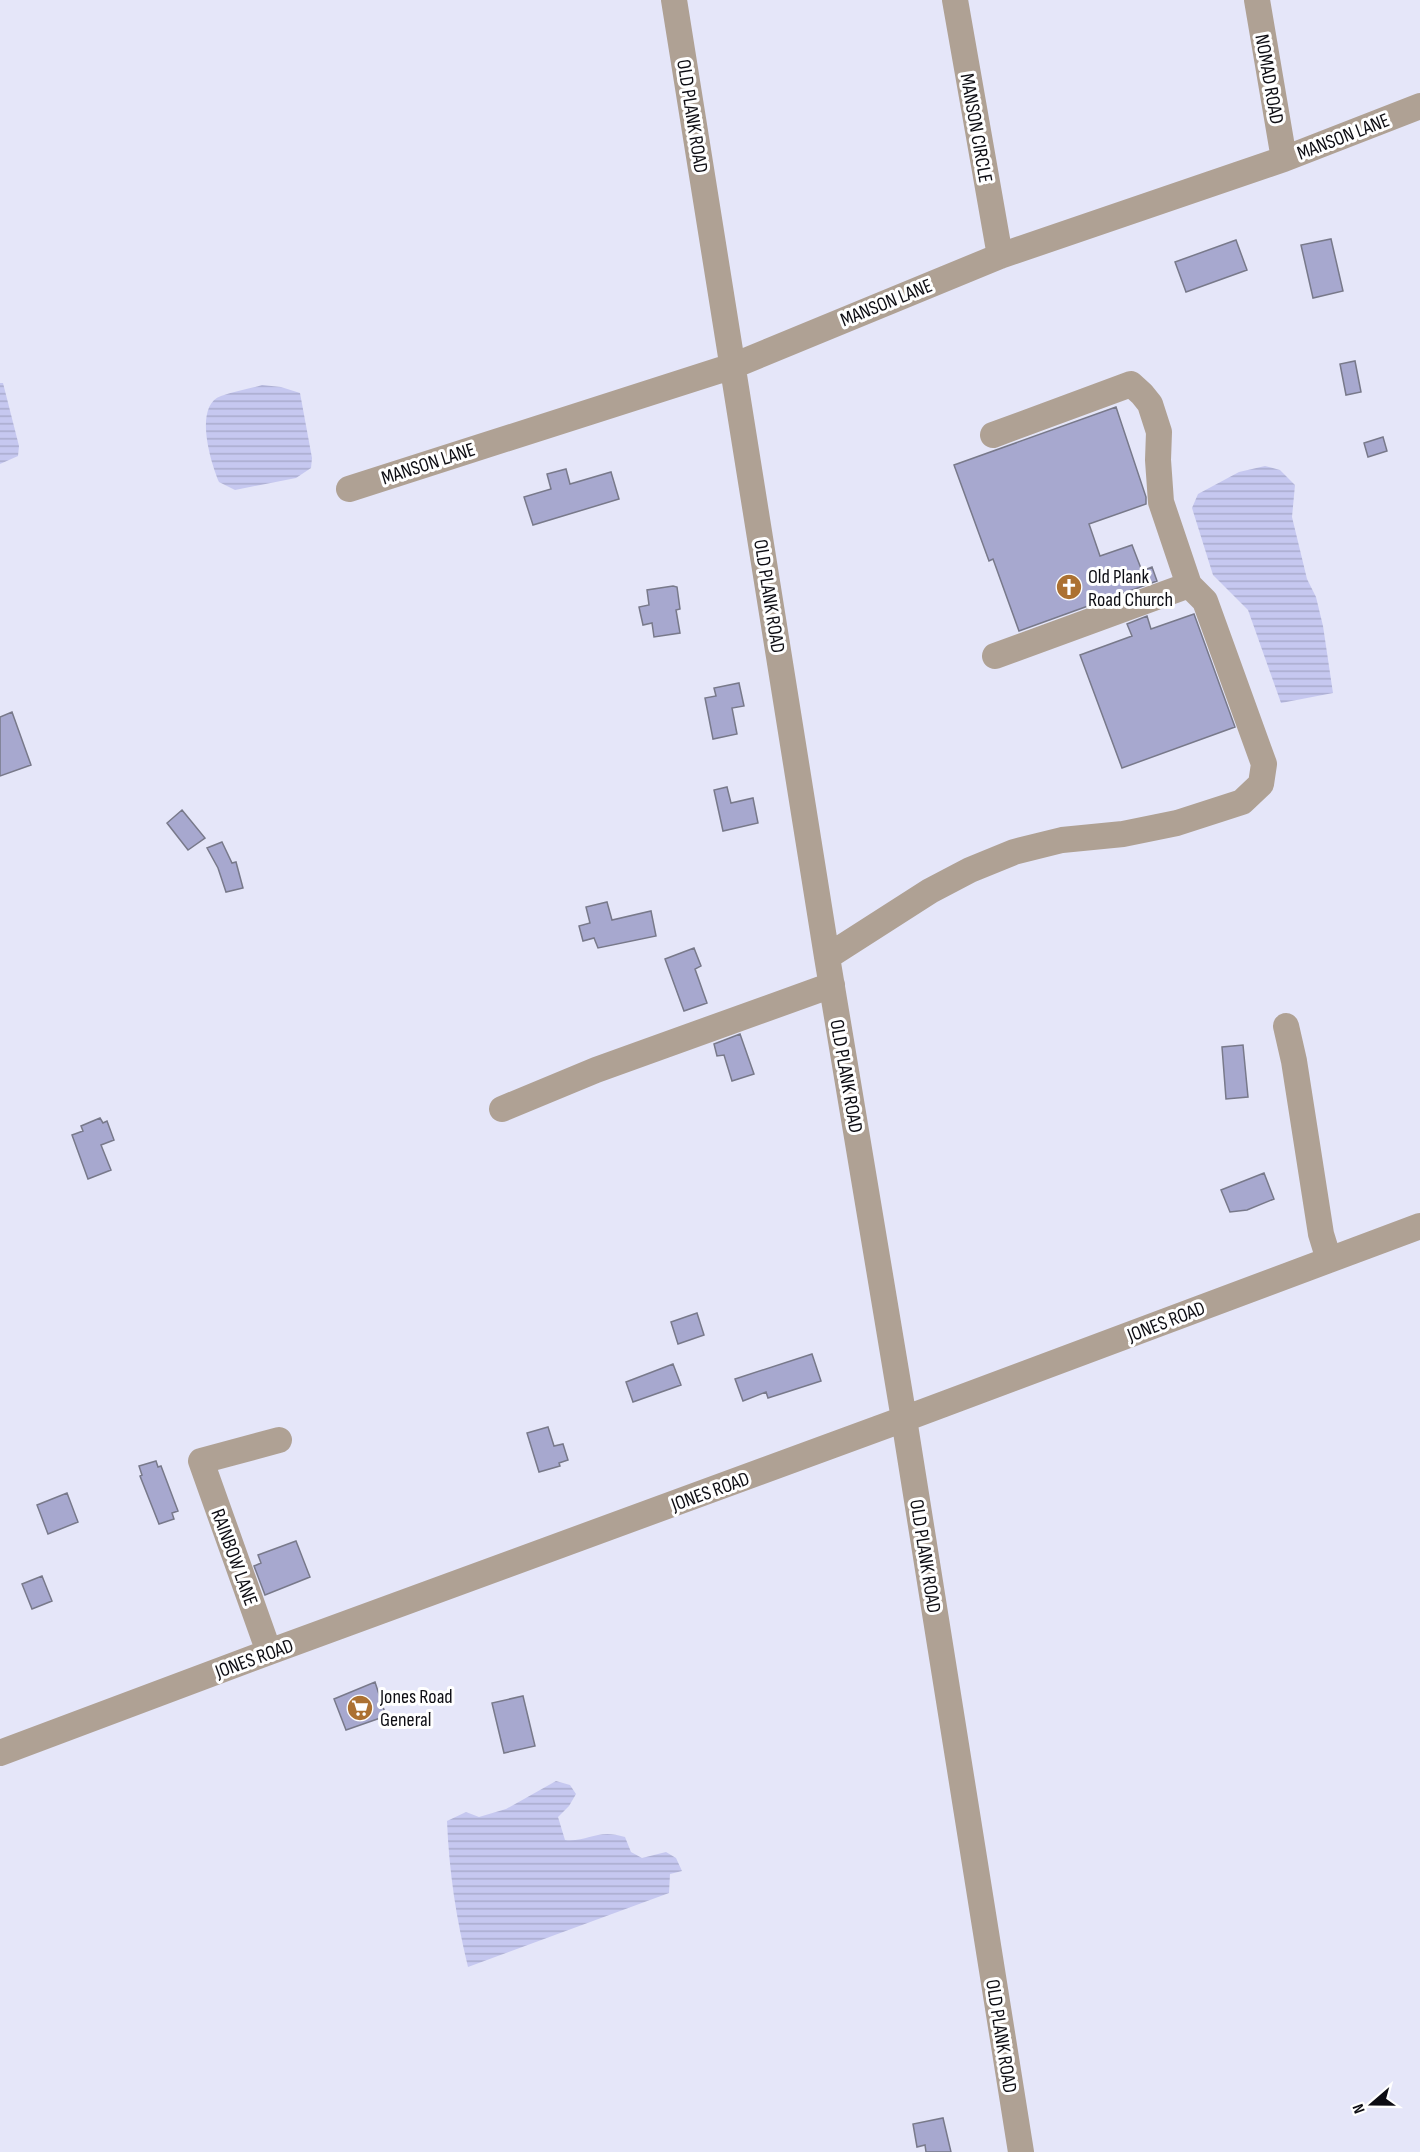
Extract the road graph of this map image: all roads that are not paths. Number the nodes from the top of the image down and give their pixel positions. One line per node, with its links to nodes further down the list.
1 (674, 0): 7 (street, OLD PLANK ROAD)
2 (955, 0): 6 (street, MANSON CIRCLE)
3 (1257, 0): 5 (street, NOMAD ROAD)
4 (1420, 106): 5 (street, MANSON LANE)
5 (1284, 159): 6 (street, MANSON LANE)
6 (1000, 256): 7 (street, MANSON LANE)
7 (733, 366): 9 (street, MANSON LANE); 12 (street, OLD PLANK ROAD)
8 (993, 435): 10 (street)
9 (349, 489)
10 (1189, 585): 11 (street); 12 (street)
11 (995, 656)
12 (827, 957): 13 (street, OLD PLANK ROAD)
13 (832, 985): 15 (street); 18 (street, OLD PLANK ROAD)
14 (1286, 1026): 17 (street)
15 (502, 1109)
16 (1420, 1226): 17 (street, JONES ROAD)
17 (1329, 1260): 18 (street, JONES ROAD)
18 (904, 1419): 20 (street, JONES ROAD); 22 (street, OLD PLANK ROAD)
19 (279, 1440): 20 (street, RAINBOW LANE)
20 (269, 1652): 21 (street, JONES ROAD)
21 (0, 1754)
22 (1021, 2152)

